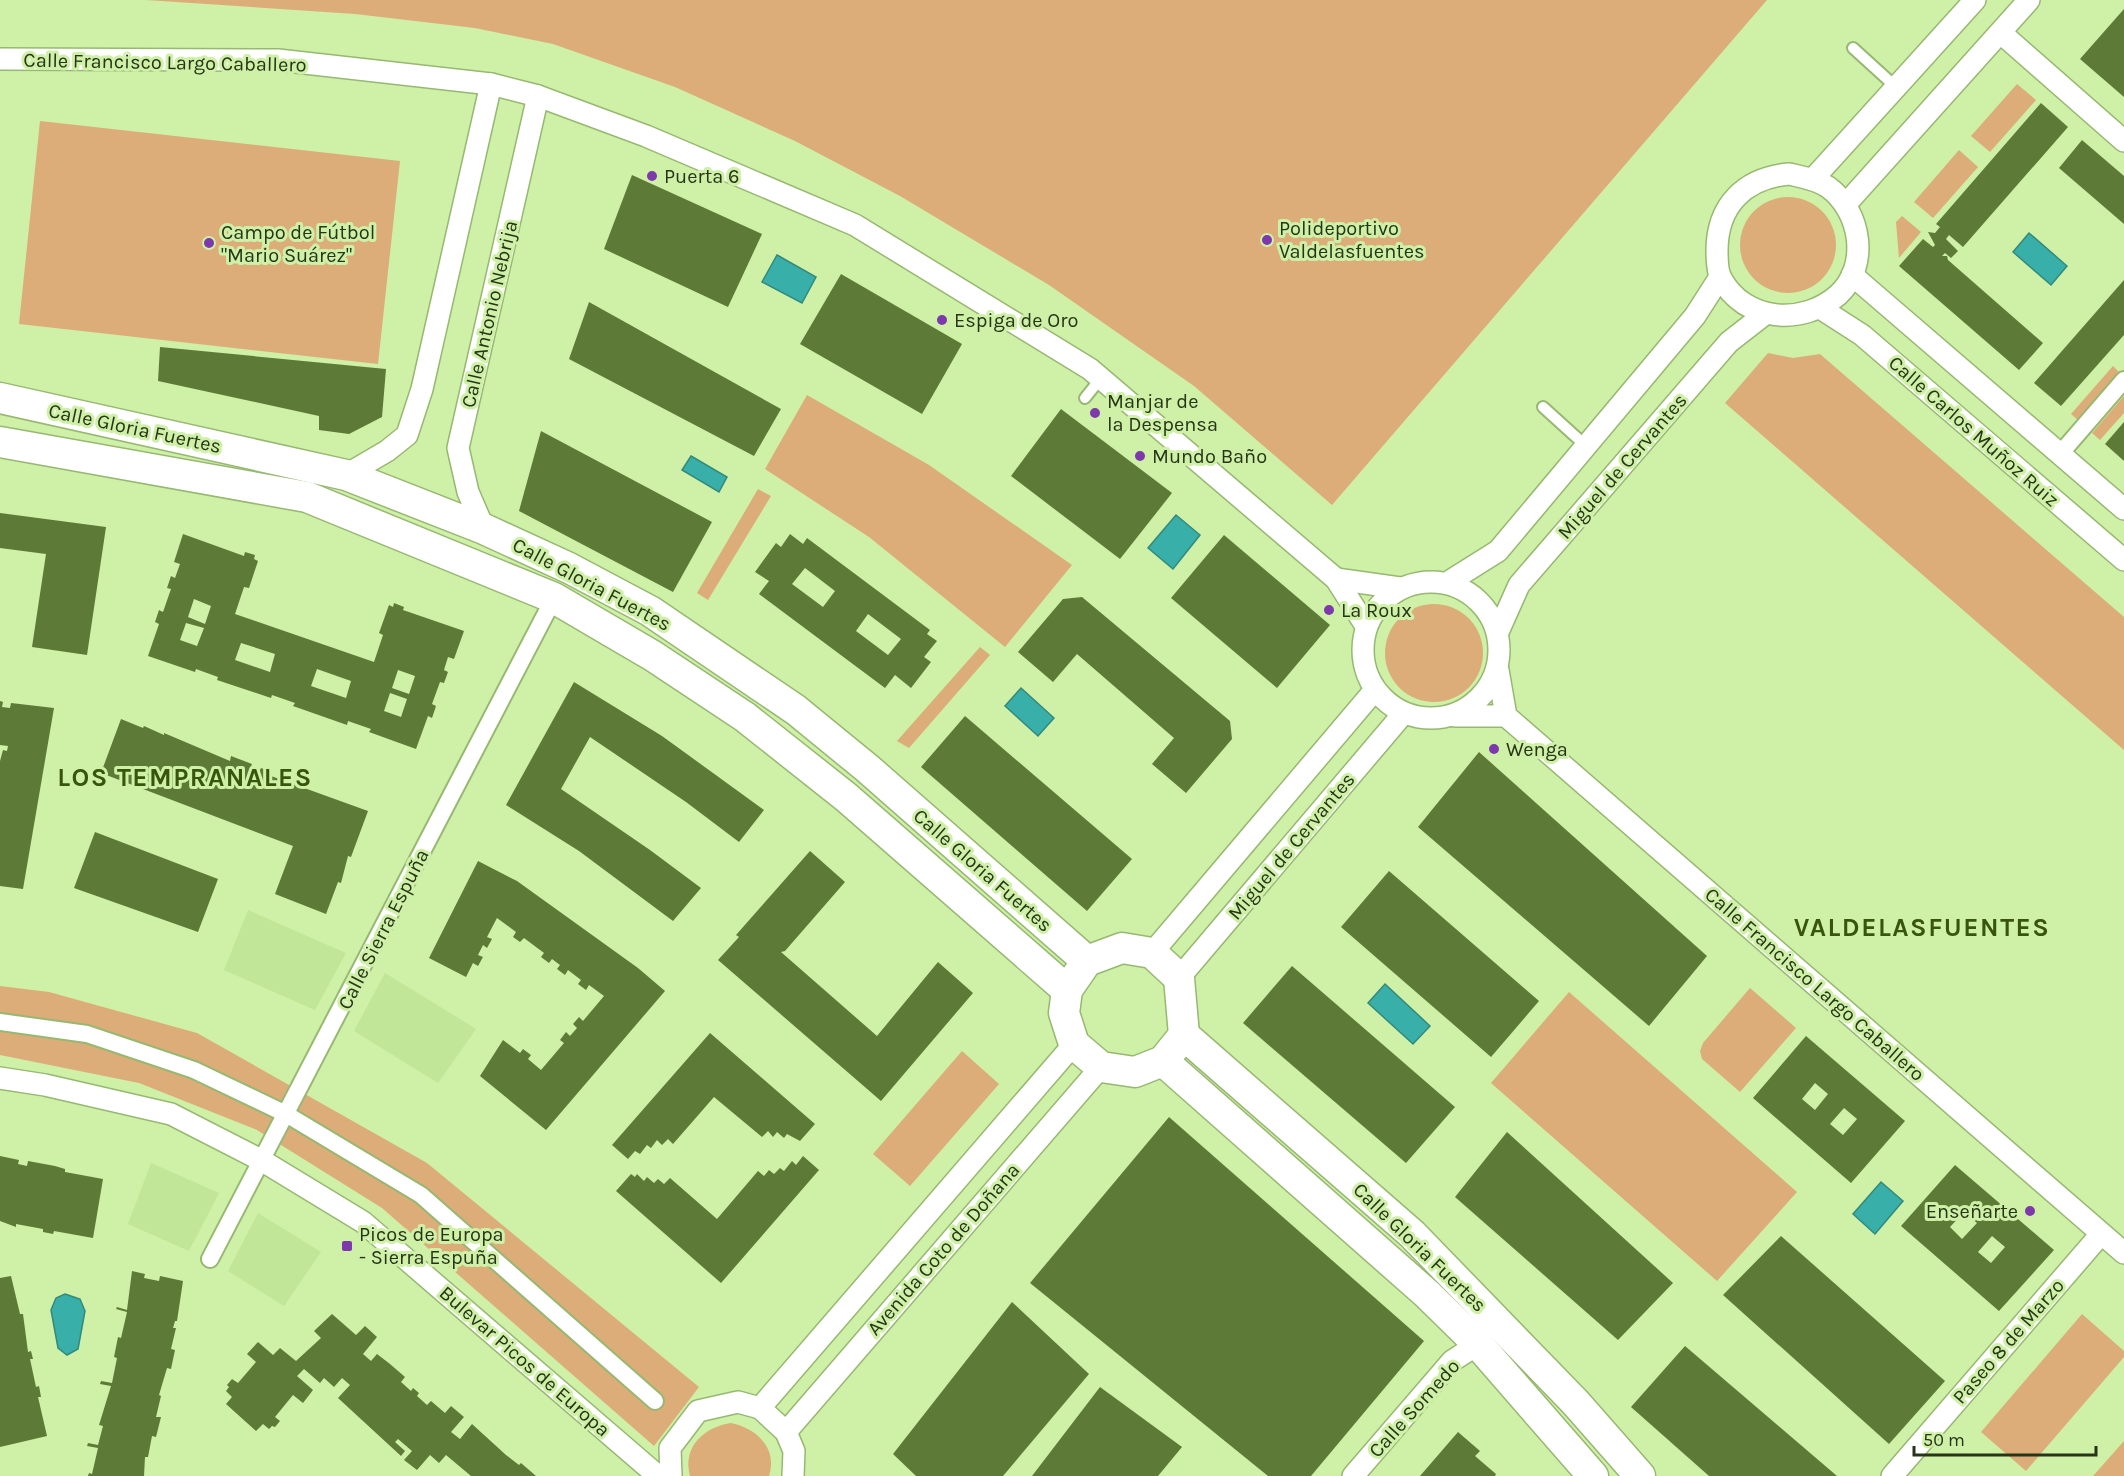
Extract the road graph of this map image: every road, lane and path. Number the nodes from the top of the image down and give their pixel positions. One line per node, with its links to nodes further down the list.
1 (1975, 0): 7 (street)
2 (2029, 0): 3 (street)
3 (2001, 33): 9 (street); 11 (street)
4 (1853, 48): 7 (lane)
5 (0, 59): 6 (street, Calle Francisco Largo Caballero)
6 (491, 84): 8 (street, Calle Francisco Largo Caballero); 24 (street)
7 (1897, 88): 10 (street)
8 (538, 96): 16 (street, Calle Francisco Largo Caballero); 26 (street, Calle Antonio Nebrija)
9 (2124, 141)
10 (1814, 179): 11 (street); 13 (street)
11 (1846, 204): 12 (street)
12 (1852, 275): 14 (street); 23 (street, Calle Carlos Muñoz Ruiz)
13 (1720, 277): 15 (street); 22 (street, Miguel de Cervantes)
14 (1820, 308): 15 (street); 27 (street, Calle Carlos Muñoz Ruiz)
15 (1765, 314): 33 (street, Miguel de Cervantes)
16 (1101, 378): 19 (lane); 28 (street, Calle Francisco Largo Caballero)
17 (2124, 380): 23 (street)
18 (0, 398): 24 (main road, Calle Gloria Fuertes)
19 (1085, 398)
20 (1543, 407): 22 (lane)
21 (0, 442): 31 (main road, Calle Gloria Fuertes)
22 (1586, 446): 29 (street, Miguel de Cervantes)
23 (2060, 454): 25 (street, Calle Carlos Muñoz Ruiz)
24 (345, 475): 26 (main road, Calle Gloria Fuertes)
25 (2124, 509)
26 (484, 529): 40 (main road, Calle Gloria Fuertes)
27 (2124, 560)
28 (1336, 579): 30 (street); 32 (street, Calle Francisco Largo Caballero)
29 (1447, 583): 30 (street); 33 (street)
30 (1400, 588): 32 (street)
31 (554, 598): 42 (main road, Calle Gloria Fuertes); 49 (street, Calle Sierra Espuña)
32 (1366, 626): 35 (street)
33 (1498, 632): 34 (street)
34 (1498, 670): 37 (street); 38 (street)
35 (1374, 691): 36 (street); 39 (street, Miguel de Cervantes)
36 (1403, 714): 37 (street); 41 (street, Miguel de Cervantes)
37 (1455, 716): 38 (street)
38 (1506, 716): 51 (street, Calle Francisco Largo Caballero)
39 (1152, 953): 40 (main road); 41 (main road)
40 (1087, 961): 42 (main road)
41 (1179, 978): 44 (main road)
42 (1067, 990): 45 (main road)
43 (0, 1022): 49 (street)
44 (1184, 1035): 46 (main road); 63 (main road, Calle Gloria Fuertes)
45 (1074, 1044): 47 (main road); 56 (street, Avenida Coto de Doñana)
46 (1163, 1061): 47 (main road); 54 (main road, Calle Gloria Fuertes)
47 (1101, 1067): 57 (street, Avenida Coto de Doñana)
48 (0, 1078): 50 (street, Bulevar Picos de Europa)
49 (286, 1114): 50 (street, Calle Sierra Espuña); 55 (street)
50 (261, 1160): 53 (street, Calle Sierra Espuña); 58 (street, Bulevar Picos de Europa)
51 (2102, 1234): 52 (street, Calle Francisco Largo Caballero); 64 (street, Paseo 8 de Marzo)
52 (2124, 1253)
53 (210, 1259)
54 (1469, 1335): 61 (street, Calle Somedo); 62 (main road, Calle Gloria Fuertes)
55 (655, 1401)
56 (760, 1408): 57 (street); 59 (street)
57 (786, 1432): 60 (street)
58 (658, 1476)
59 (671, 1476)
60 (793, 1476)
61 (1353, 1476)
62 (1593, 1476)
63 (1640, 1476)
64 (1892, 1476)

